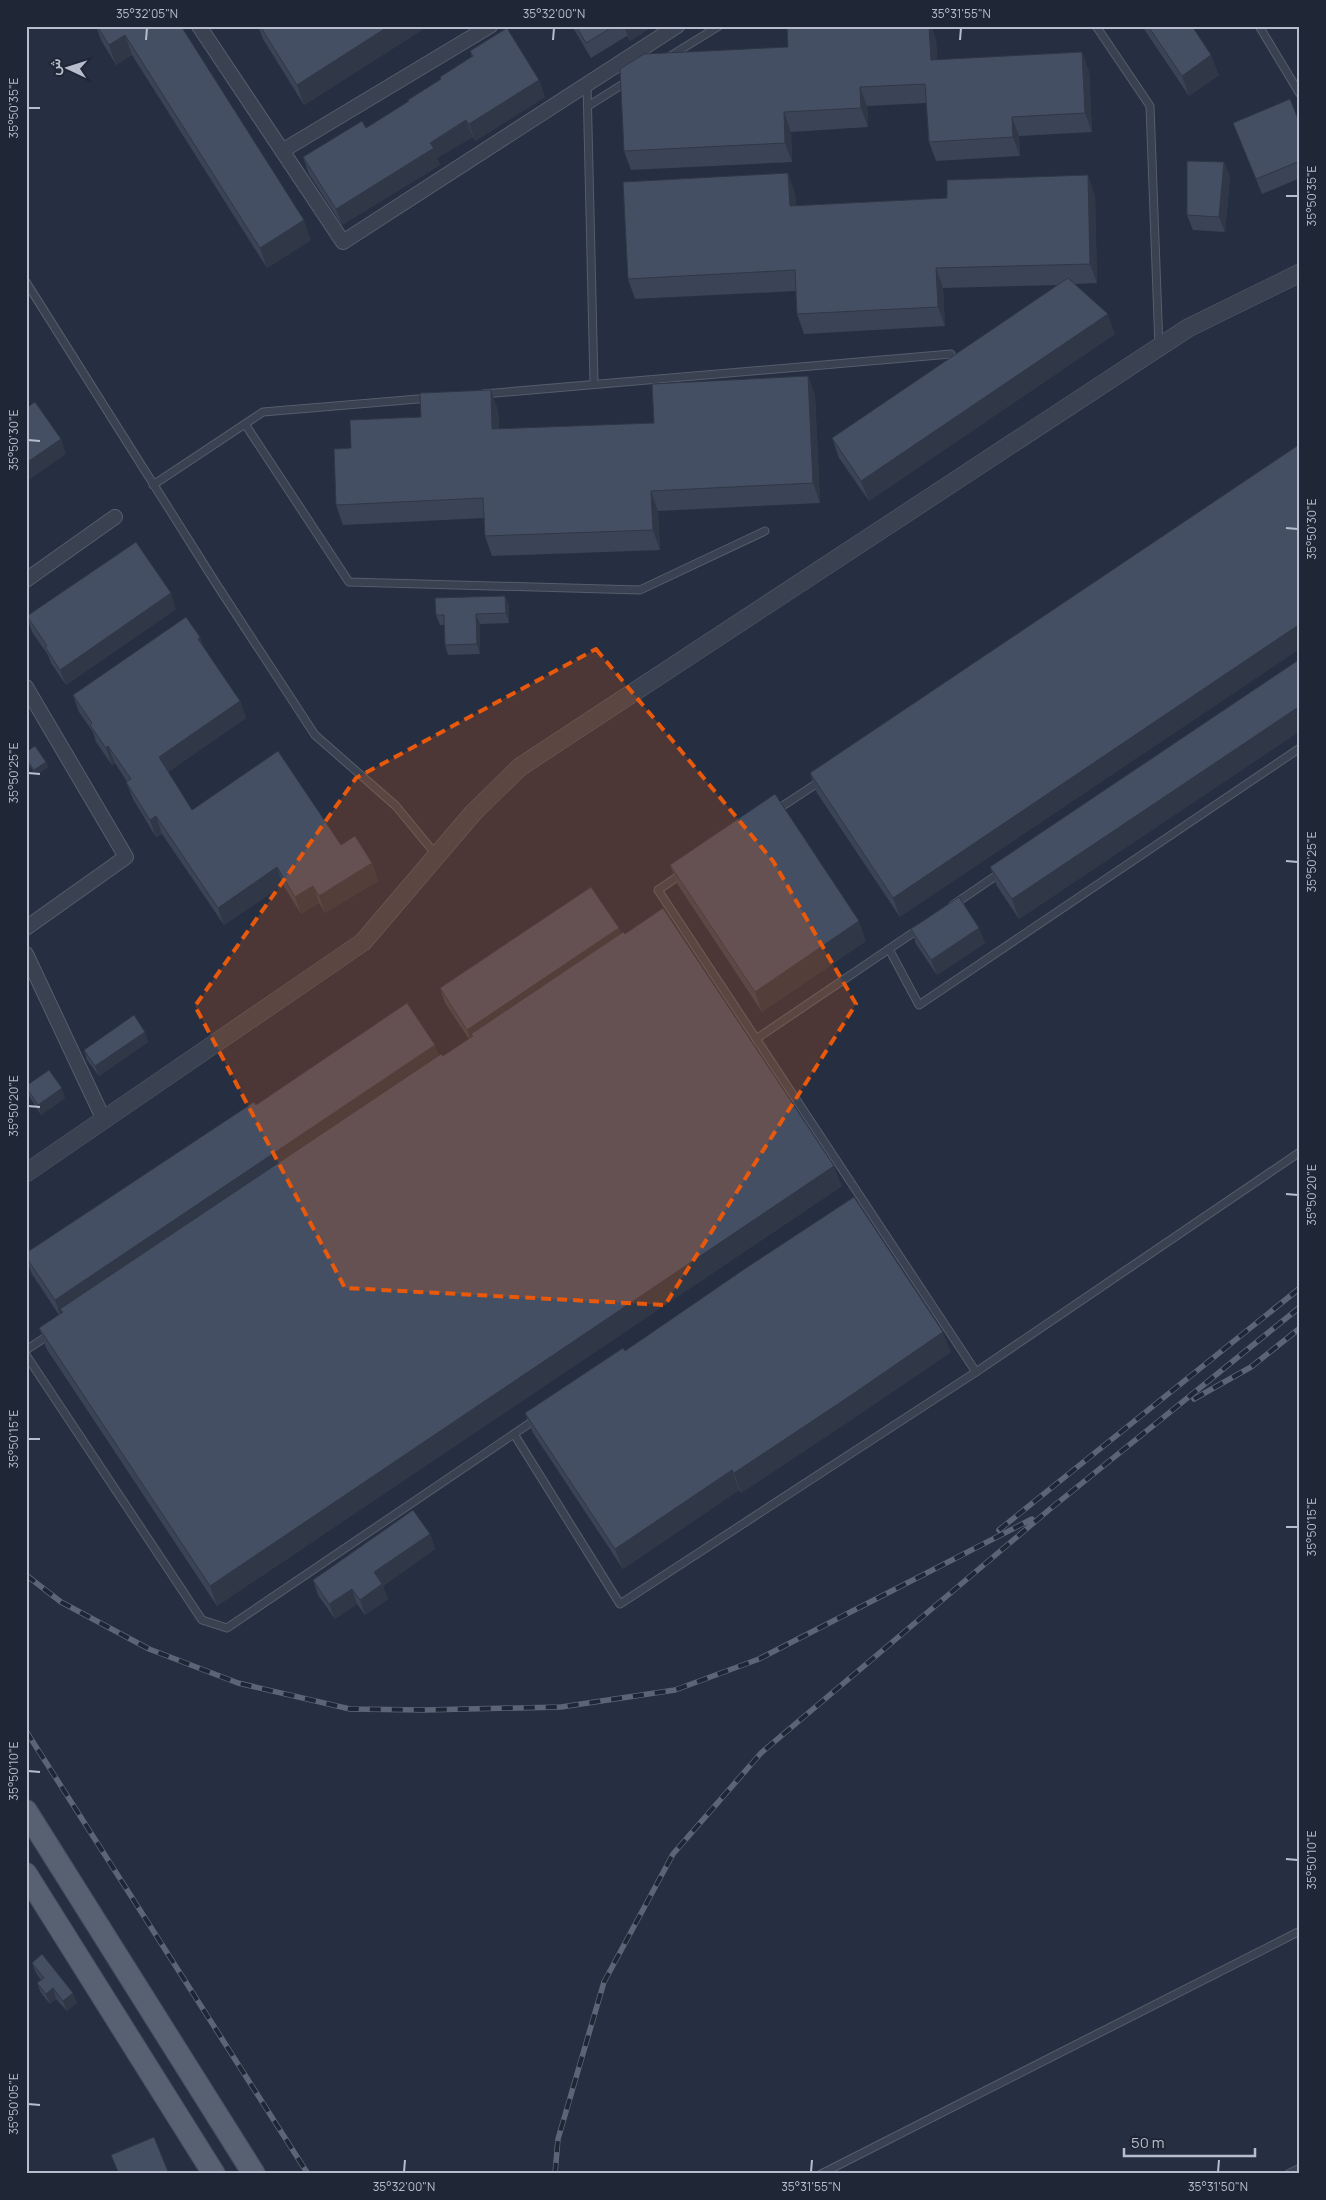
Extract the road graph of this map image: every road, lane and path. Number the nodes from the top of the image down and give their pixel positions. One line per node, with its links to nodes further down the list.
1 (199, 26): 13 (street)
2 (490, 26): 7 (street)
3 (677, 26): 10 (street)
4 (719, 26): 8 (lane)
5 (1096, 26): 16 (lane)
6 (1259, 26): 11 (lane)
7 (473, 31): 13 (street)
8 (662, 61)
9 (637, 76): 12 (lane)
10 (587, 84): 12 (lane); 13 (street)
11 (1300, 94)
12 (588, 106): 18 (lane)
13 (282, 151)
14 (1300, 273): 16 (street)
15 (26, 282): 22 (lane)
16 (1159, 347): 30 (street)
17 (951, 354): 18 (lane)
18 (594, 384): 19 (lane)
19 (477, 394)
20 (438, 397): 21 (lane)
21 (245, 424): 22 (lane); 24 (lane)
22 (153, 485): 30 (lane)
23 (115, 517): 25 (street)
24 (765, 531)
25 (26, 580)
26 (26, 687): 37 (street)
27 (1300, 748): 38 (lane)
28 (831, 773): 29 (lane)
29 (765, 818)
30 (438, 856): 41 (street)
31 (691, 868): 34 (lane)
32 (1004, 870): 33 (lane)
33 (946, 910)
34 (675, 916): 35 (lane); 40 (lane)
35 (667, 921)
36 (930, 921): 38 (lane)
37 (26, 928)
38 (889, 949): 40 (lane)
39 (26, 954): 41 (street)
40 (756, 1039): 44 (lane)
41 (104, 1120): 43 (street)
42 (1300, 1152): 49 (lane)
43 (26, 1173)
44 (862, 1200): 45 (lane); 49 (lane)
45 (854, 1206)
46 (59, 1328): 47 (lane)
47 (26, 1350)
48 (26, 1354): 51 (lane)
49 (976, 1372): 51 (lane)
50 (547, 1412): 51 (lane)
51 (514, 1434)
52 (26, 1811): 57 (main road)
53 (26, 1874): 56 (main road)
54 (1300, 1931): 58 (lane)
55 (1300, 2168): 59 (lane)
56 (214, 2174)
57 (254, 2174)
58 (821, 2174)
59 (1288, 2174)

